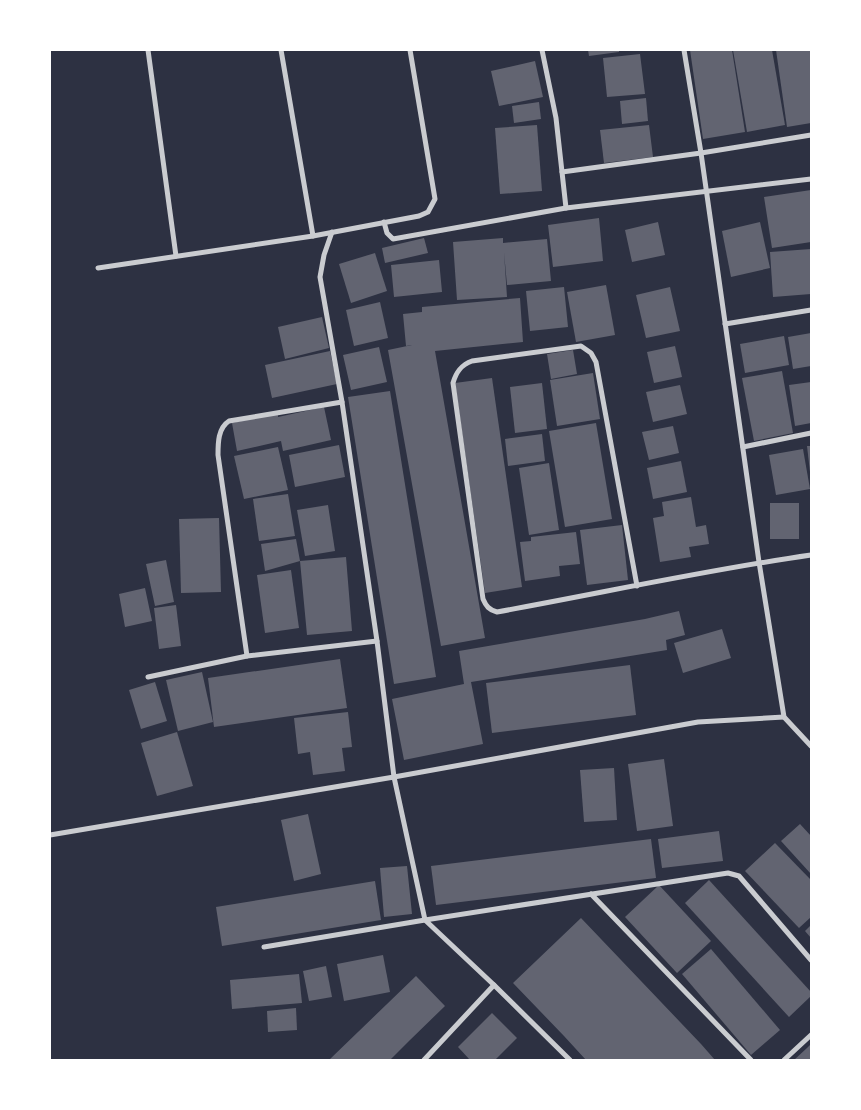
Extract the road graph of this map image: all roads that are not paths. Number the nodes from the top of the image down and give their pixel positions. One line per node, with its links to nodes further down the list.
1 (148, 50): 15 (street)
2 (281, 50): 14 (street)
3 (410, 50): 12 (street)
4 (542, 50): 8 (street)
5 (684, 50): 7 (street)
6 (811, 135): 7 (street)
7 (701, 153): 8 (street); 10 (street)
8 (562, 172): 11 (street)
9 (811, 179): 10 (street)
10 (706, 191): 11 (street); 18 (street)
11 (566, 208): 12 (street)
12 (384, 222): 13 (street)
13 (332, 232): 14 (street); 19 (street)
14 (313, 236): 15 (street)
15 (176, 256): 16 (street)
16 (98, 268)
17 (811, 310): 18 (street)
18 (724, 324): 21 (street)
19 (342, 402): 25 (street); 26 (street)
20 (811, 433): 21 (street)
21 (743, 447): 23 (street)
22 (811, 555): 23 (street)
23 (760, 562): 24 (street); 28 (street)
24 (637, 586): 24 (street)
25 (378, 641): 26 (street); 30 (street)
26 (246, 656): 27 (street)
27 (148, 677)
28 (784, 717): 29 (street); 30 (street)
29 (811, 746)
30 (394, 777): 31 (street); 33 (street)
31 (50, 835)
32 (591, 894): 33 (street); 35 (street); 40 (street)
33 (425, 920): 34 (street); 36 (street)
34 (264, 947)
35 (811, 960)
36 (494, 984): 38 (street); 39 (street)
37 (811, 1035): 41 (street)
38 (424, 1060)
39 (570, 1060)
40 (751, 1060)
41 (784, 1060)

